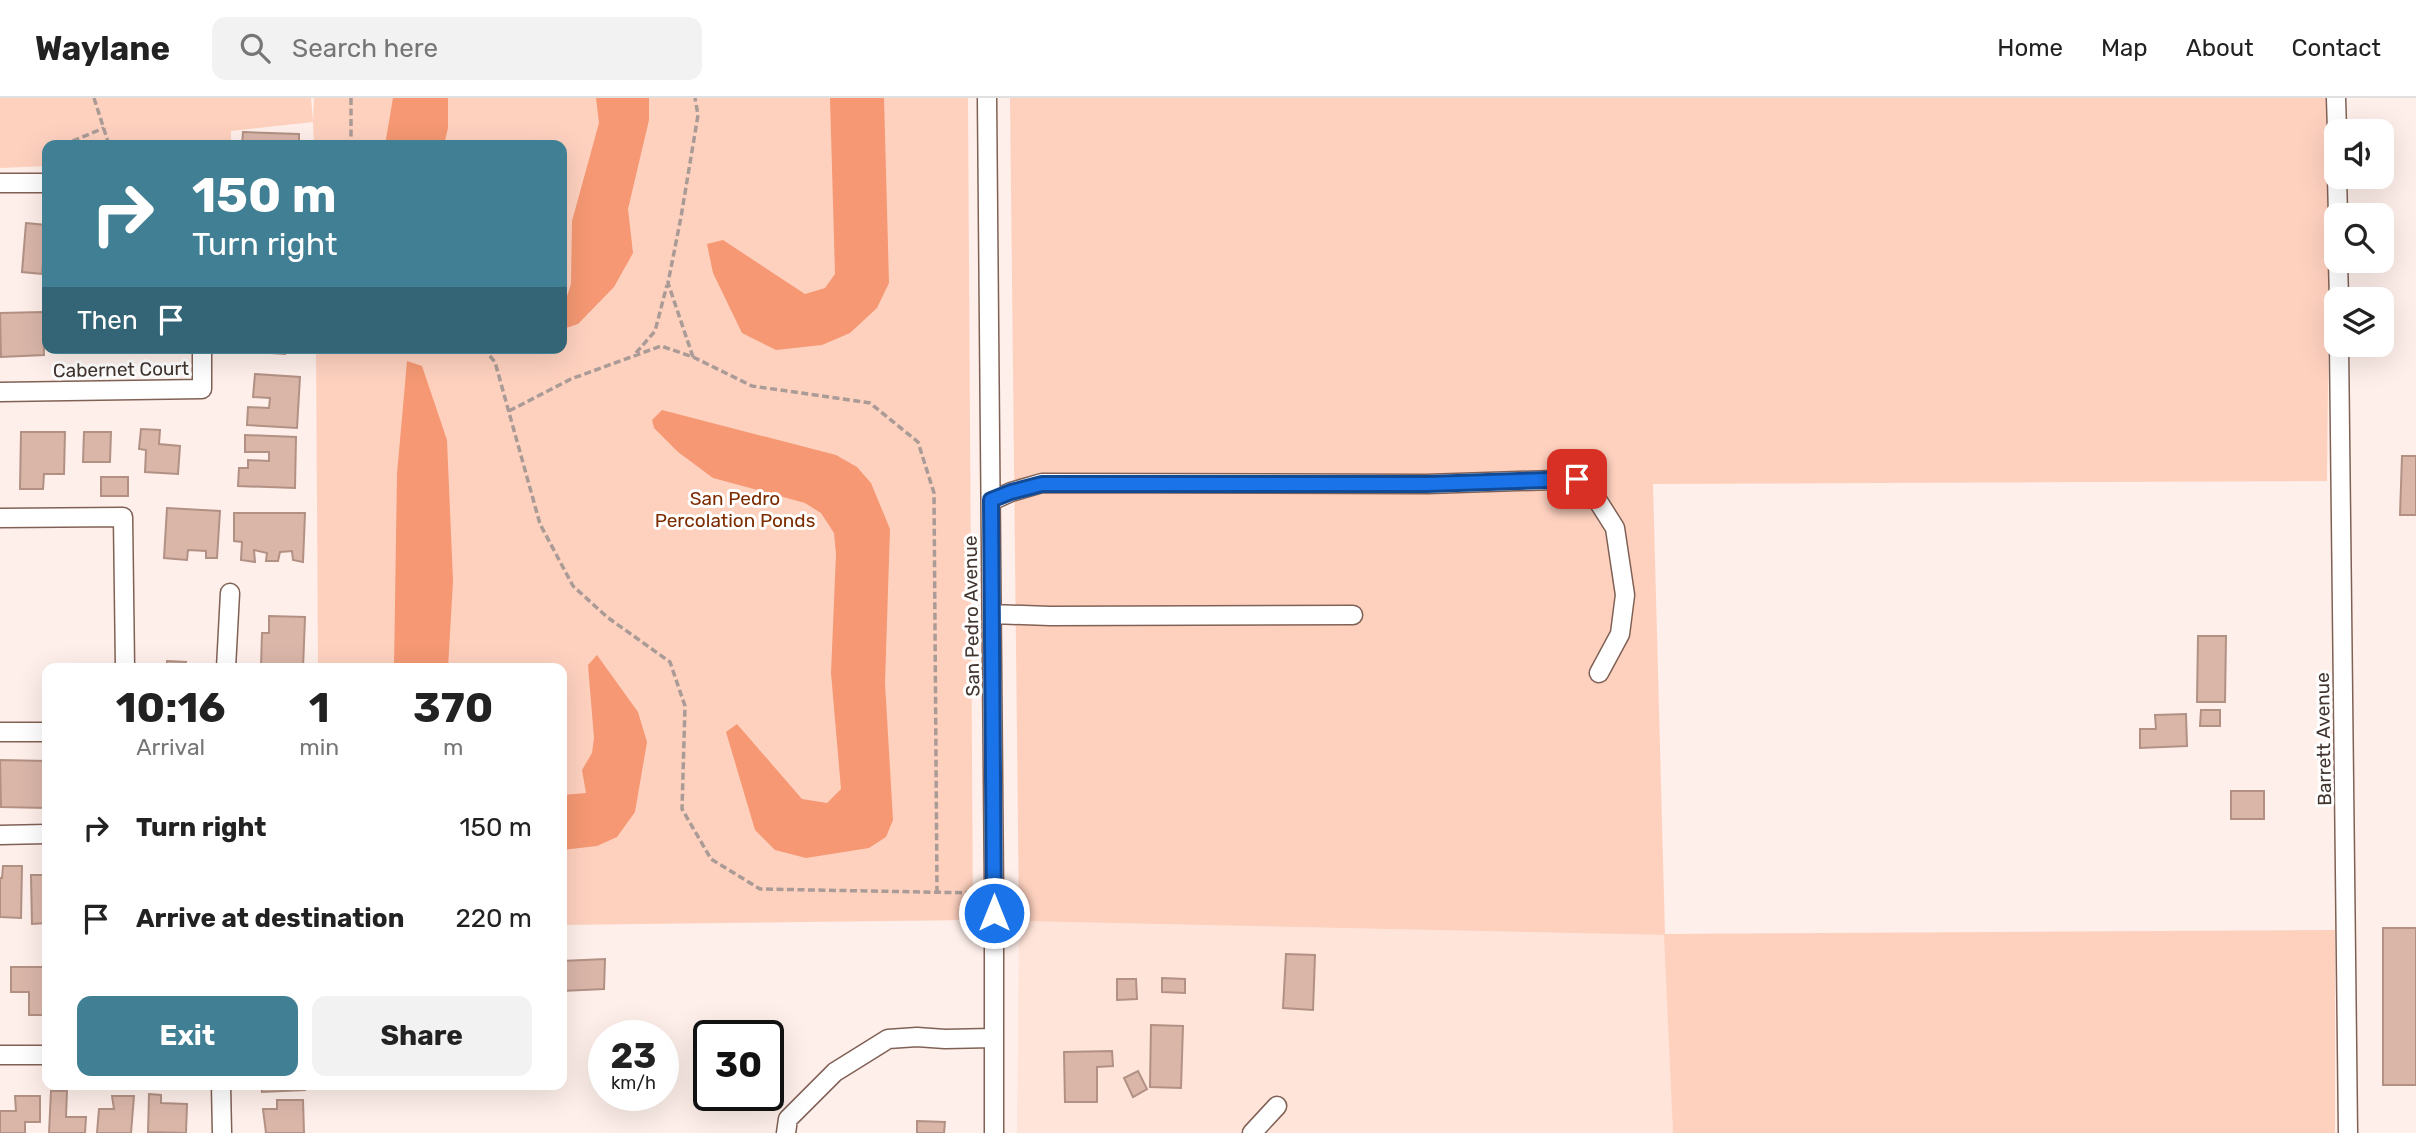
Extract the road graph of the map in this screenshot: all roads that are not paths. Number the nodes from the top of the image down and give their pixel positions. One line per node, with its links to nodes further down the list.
1 (987, 98): 9 (street, San Pedro Avenue)
2 (2336, 98): 3 (street)
3 (2337, 119)
4 (0, 183): 5 (street)
5 (42, 183)
6 (202, 354): 8 (street, Cabernet Court)
7 (2339, 357): 30 (street, Barrett Avenue)
8 (0, 392)
9 (991, 500): 12 (street, San Pedro Avenue); 16 (street)
10 (0, 518): 14 (street)
11 (229, 593): 15 (street)
12 (992, 614): 13 (street); 21 (street, San Pedro Avenue)
13 (1353, 615)
14 (125, 663)
15 (226, 663)
16 (1599, 673)
17 (0, 732): 18 (street)
18 (42, 732)
19 (42, 834): 20 (street)
20 (0, 835)
21 (993, 1038): 27 (street); 28 (street, San Pedro Avenue)
22 (0, 1055): 23 (street)
23 (42, 1055)
24 (221, 1090): 26 (street)
25 (1278, 1106): 29 (street)
26 (222, 1133)
27 (786, 1133)
28 (994, 1133)
29 (1252, 1133)
30 (2348, 1133)

